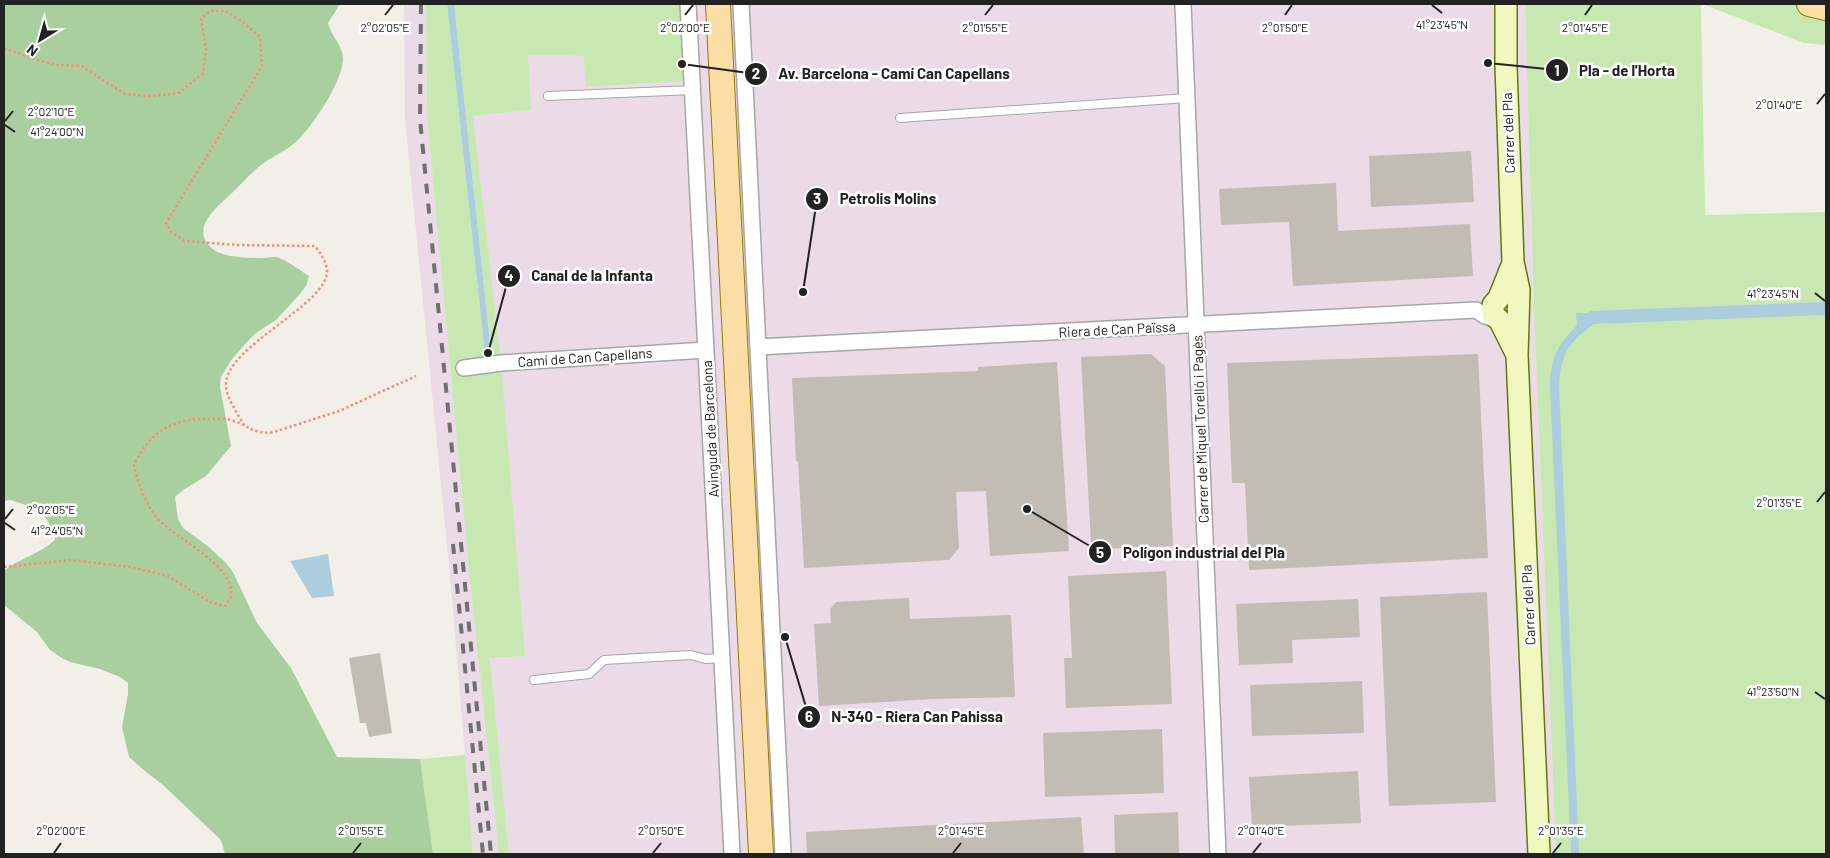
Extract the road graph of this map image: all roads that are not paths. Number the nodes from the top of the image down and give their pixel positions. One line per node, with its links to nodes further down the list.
1 (688, 4): 8 (street, Avinguda de Barcelona)
2 (718, 4): 11 (main road)
3 (741, 4): 11 (street); 15 (street)
4 (1183, 4): 10 (street, Carrer de Miquel Torelló i Pagès)
5 (1506, 4): 13 (main road, Carrer del Pla)
6 (1809, 4): 7 (main road)
7 (1826, 8)
8 (693, 90): 9 (lane); 16 (street, Avinguda de Barcelona)
9 (548, 96)
10 (1187, 98): 12 (lane); 14 (street, Carrer de Miquel Torelló i Pagès)
11 (723, 100): 21 (main road)
12 (900, 118)
13 (1505, 310): 14 (street, Riera de Can Païssa); 24 (main road, Carrer del Pla)
14 (1197, 325): 15 (street, Riera de Can Païssa); 23 (street, Carrer de Miquel Torelló i Pagès)
15 (758, 347): 22 (street)
16 (706, 350): 17 (street, Camí de Can Capellans); 18 (street, Avinguda de Barcelona)
17 (464, 368)
18 (722, 658): 19 (lane); 20 (street, Avinguda de Barcelona)
19 (534, 680)
20 (732, 854)
21 (761, 854)
22 (783, 854)
23 (1218, 854)
24 (1539, 854)

